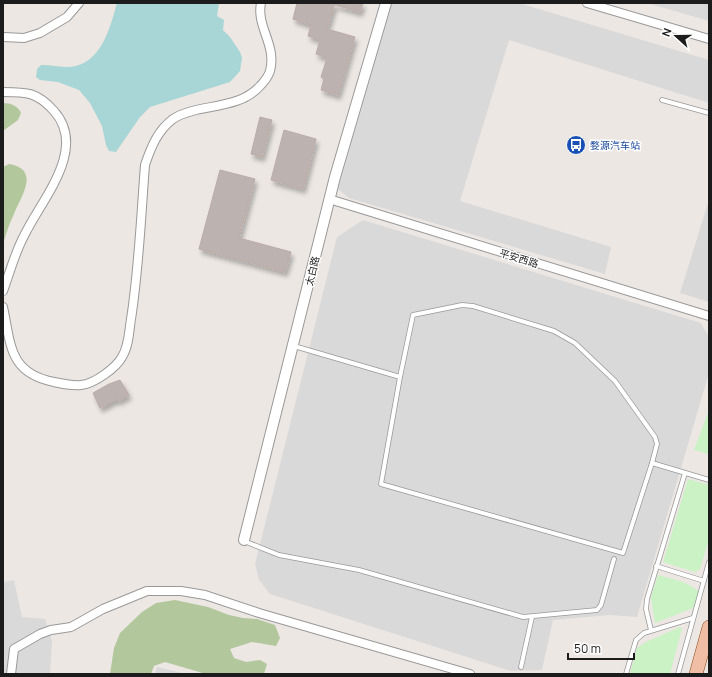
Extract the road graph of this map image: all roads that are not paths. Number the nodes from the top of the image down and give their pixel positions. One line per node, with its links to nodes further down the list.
1 (79, 3): 5 (street)
2 (261, 3): 12 (street)
3 (386, 3): 10 (street, 太白路)
4 (587, 3): 6 (street)
5 (3, 37)
6 (709, 39)
7 (3, 92): 11 (street)
8 (662, 100): 9 (lane)
9 (709, 113)
10 (330, 199): 13 (street, 平安西路); 14 (street, 太白路)
11 (3, 291)
12 (3, 307)
13 (709, 316)
14 (293, 346): 15 (lane); 19 (street, 太白路)
15 (400, 377): 16 (lane); 16 (lane)
16 (652, 463): 17 (lane)
17 (685, 472): 18 (lane); 22 (lane)
18 (709, 480)
19 (244, 540): 24 (lane)
20 (614, 559): 24 (lane)
21 (709, 562): 23 (lane)
22 (656, 566): 23 (lane); 27 (lane)
23 (704, 581): 25 (lane)
24 (532, 617): 28 (lane)
25 (693, 618): 27 (lane); 32 (lane)
26 (709, 627): 33 (main road)
27 (651, 630): 31 (lane)
28 (521, 667)
29 (11, 674): 30 (street)
30 (470, 674)
31 (626, 674)
32 (678, 674)
33 (696, 674)

